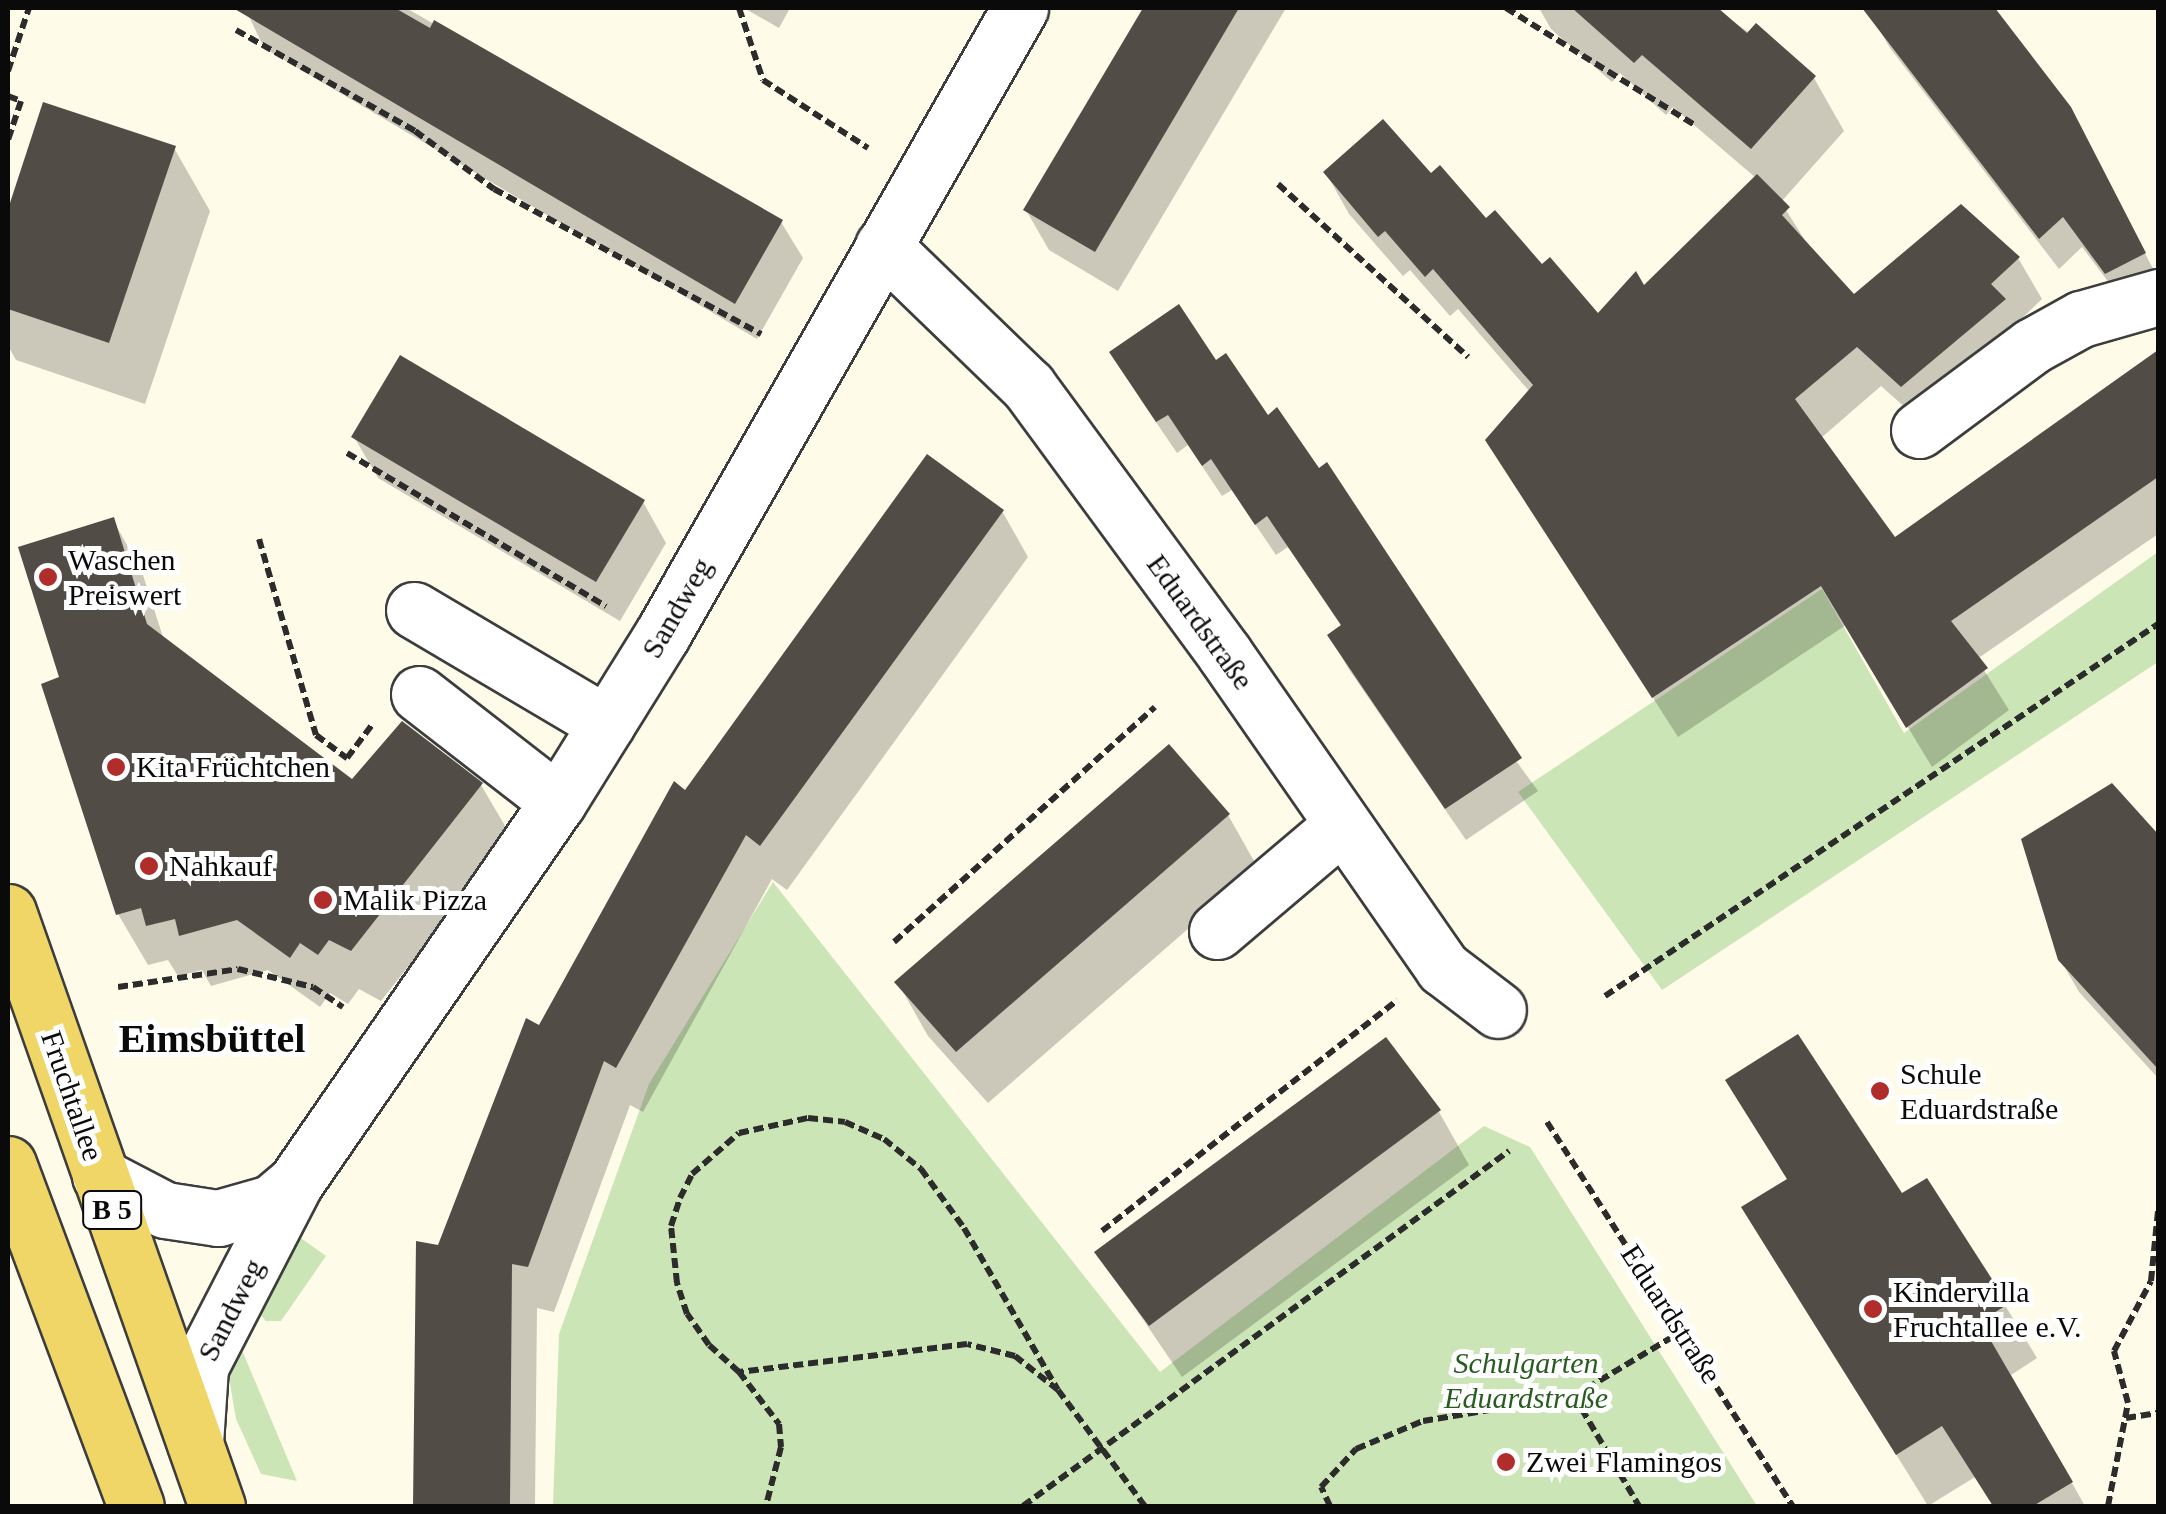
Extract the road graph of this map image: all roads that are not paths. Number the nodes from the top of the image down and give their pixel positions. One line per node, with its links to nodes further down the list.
1 (1020, 8): 2 (street, Sandweg)
2 (883, 246): 7 (street, Sandweg); 9 (street, Eduardstraße)
3 (2158, 297): 4 (street)
4 (1919, 430)
5 (414, 610): 7 (street)
6 (399, 704): 8 (street)
7 (606, 724): 8 (street, Sandweg)
8 (558, 802): 15 (street, Sandweg)
9 (1341, 826): 11 (street); 12 (street, Eduardstraße)
10 (8, 912): 14 (main road, Fruchtallee / B 5)
11 (1217, 931)
12 (1498, 1010)
13 (8, 1164): 17 (main road)
14 (100, 1176): 15 (street, Sandweg); 16 (main road, Fruchtallee / B 5)
15 (295, 1183): 16 (street, Sandweg)
16 (195, 1443): 18 (main road, Fruchtallee / B 5)
17 (136, 1506)
18 (217, 1506)

